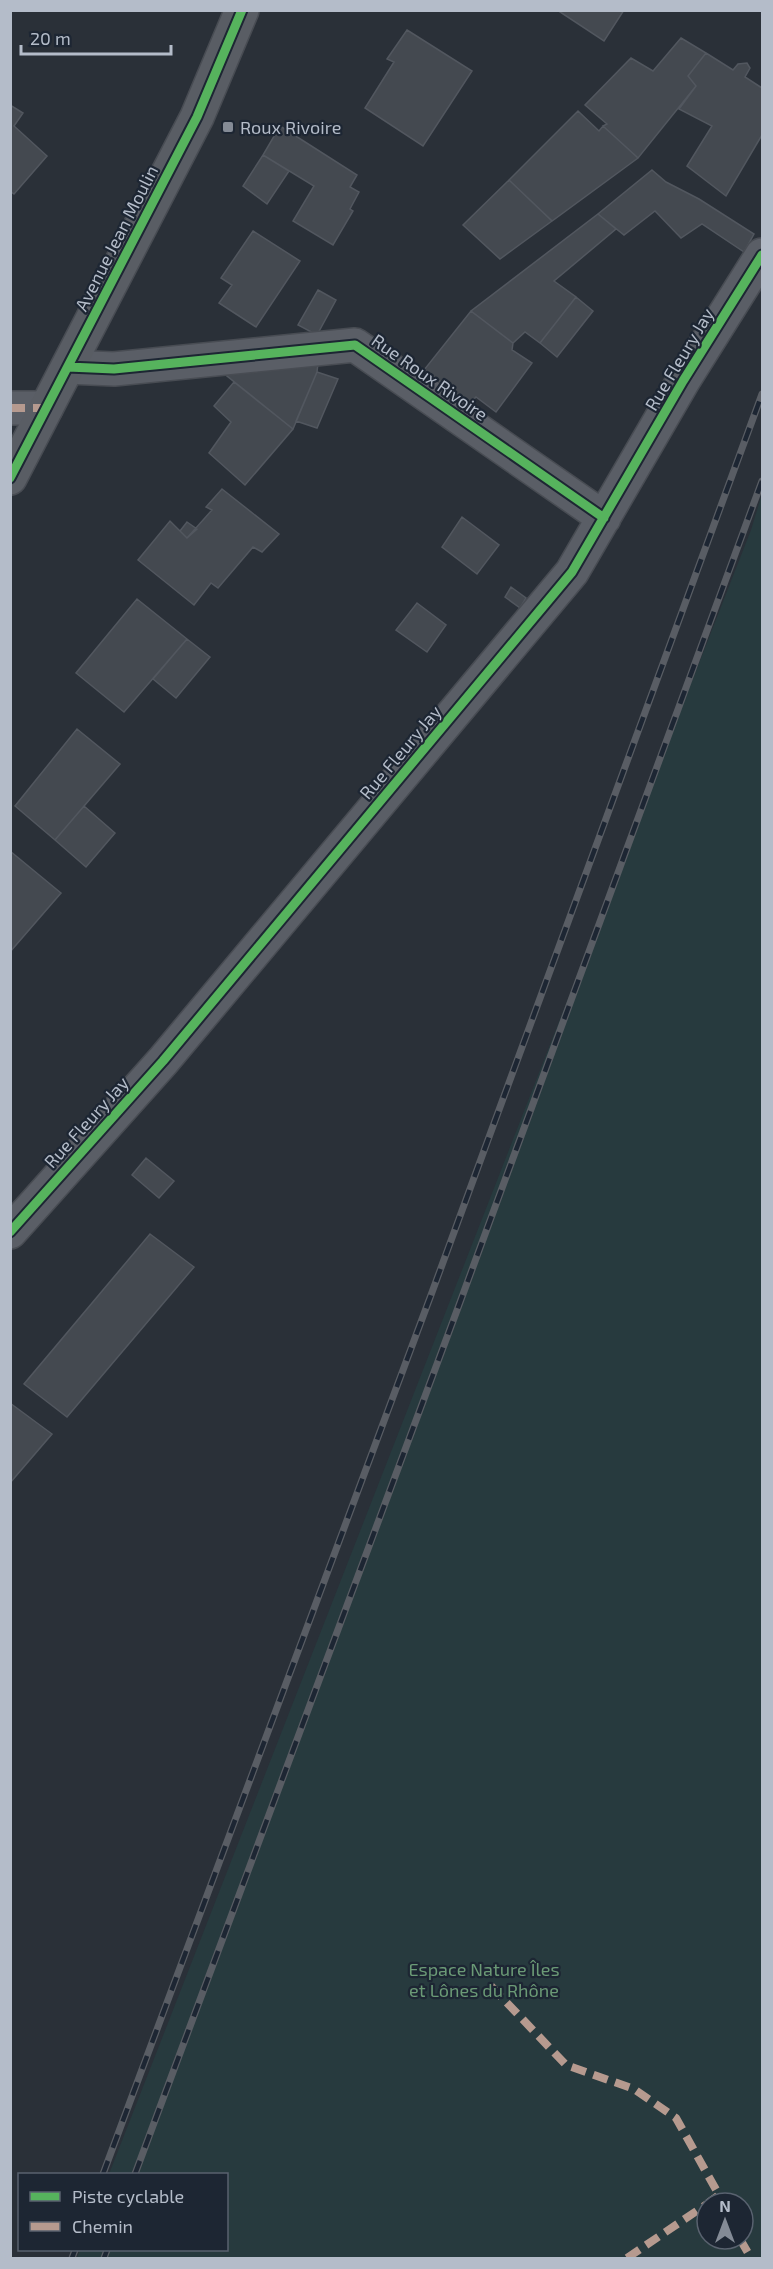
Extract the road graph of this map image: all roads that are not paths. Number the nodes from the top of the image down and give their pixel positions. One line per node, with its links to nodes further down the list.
1 (242, 10): 3 (main road, Avenue Jean Moulin)
2 (762, 255): 7 (street, Rue Fleury Jay)
3 (68, 367): 5 (main road, Avenue Jean Moulin); 7 (street, Rue Roux Rivoire)
4 (10, 408): 5 (street)
5 (46, 408): 6 (main road, Avenue Jean Moulin)
6 (10, 478)
7 (604, 518): 8 (street, Rue Fleury Jay)
8 (10, 1232)

